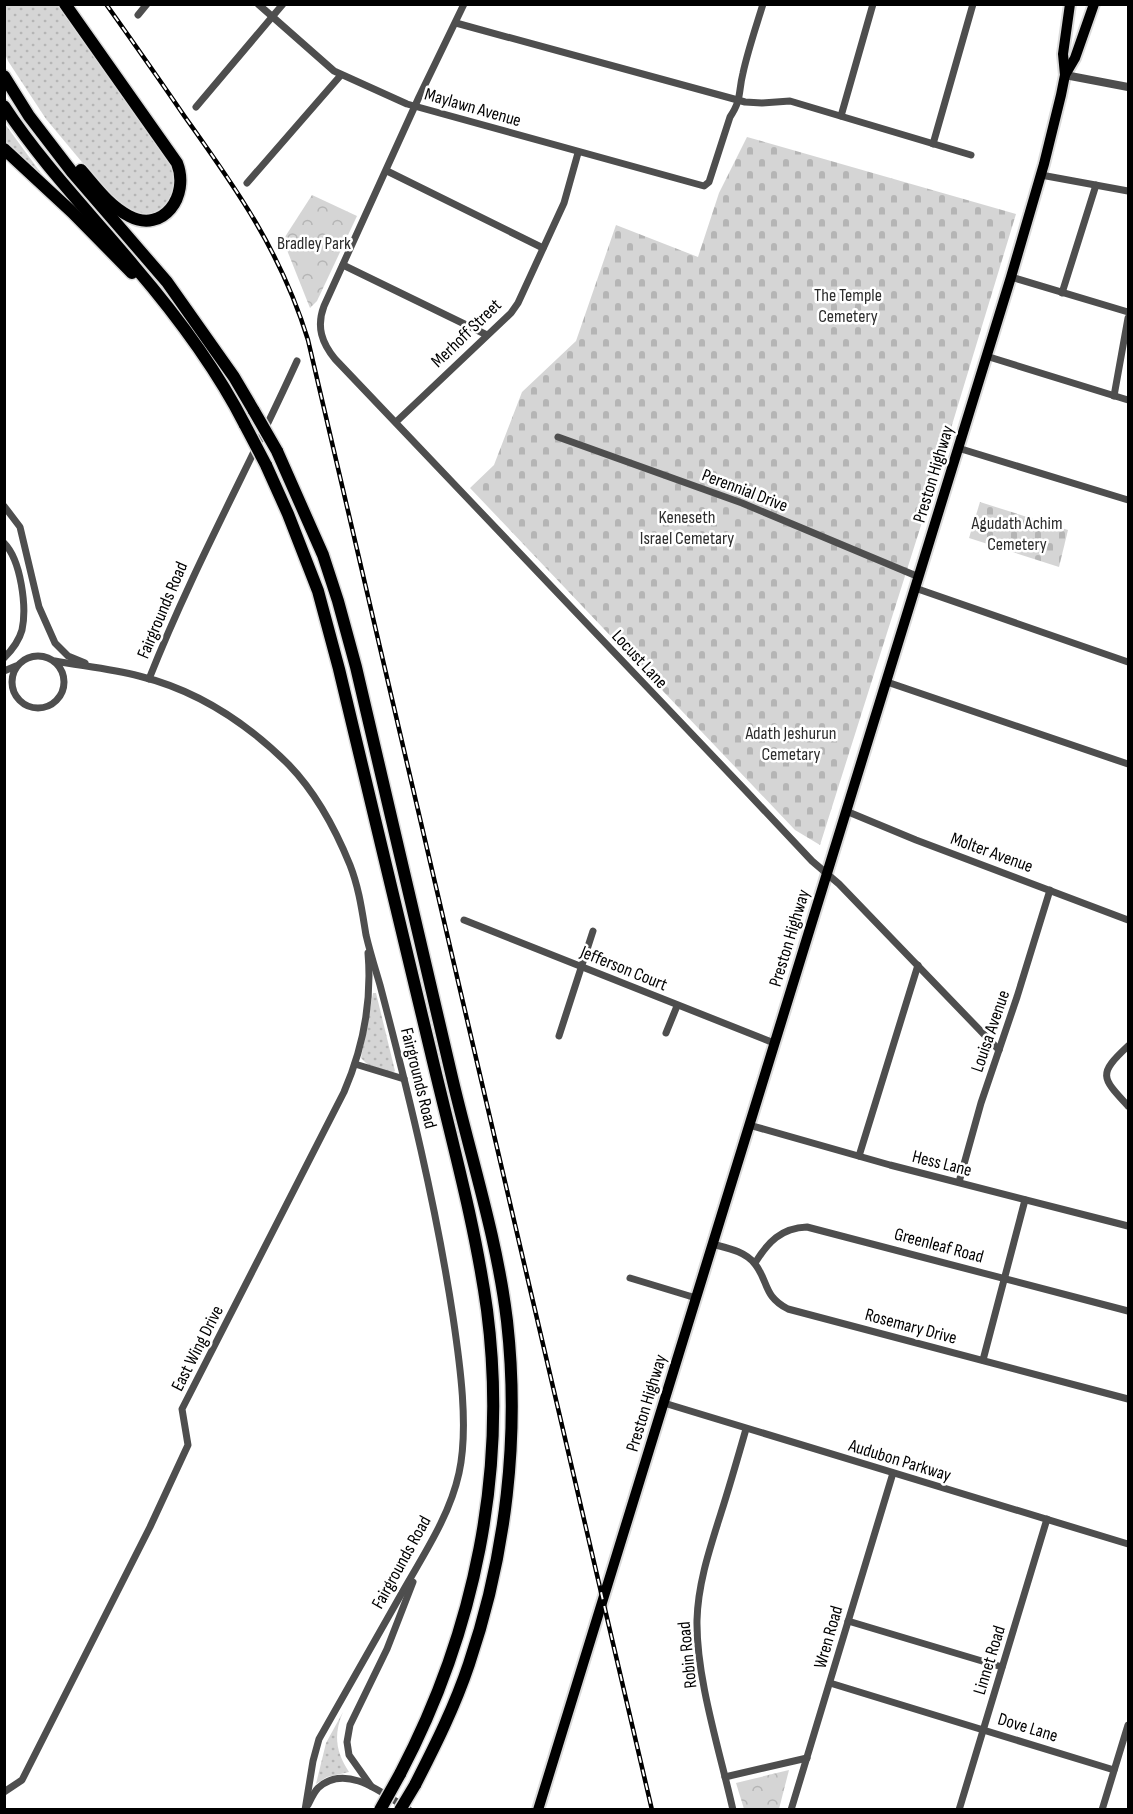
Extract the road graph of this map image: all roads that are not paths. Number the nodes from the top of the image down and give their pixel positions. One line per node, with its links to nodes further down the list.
1 (64, 4): 28 (highway)
2 (147, 4): 12 (street)
3 (258, 4): 13 (street, Maylawn Avenue)
4 (283, 4): 13 (street)
5 (464, 4): 14 (street, Locust Lane)
6 (754, 4): 11 (street)
7 (873, 4): 23 (street)
8 (974, 4): 24 (street)
9 (1070, 4): 17 (main road)
10 (1094, 4): 17 (main road)
11 (763, 6): 19 (street)
12 (138, 15)
13 (273, 17): 16 (street, Maylawn Avenue); 21 (street)
14 (456, 22): 19 (street); 22 (street, Locust Lane)
15 (4, 75): 28 (highway)
16 (341, 75): 22 (street, Maylawn Avenue); 31 (street)
17 (1065, 75): 18 (street); 30 (main road, Preston Highway)
18 (1128, 87)
19 (740, 100): 23 (street); 26 (street, Maylawn Avenue)
20 (4, 106): 38 (highway)
21 (196, 107)
22 (415, 107): 26 (street, Maylawn Avenue); 29 (street, Locust Lane)
23 (841, 116): 24 (street)
24 (933, 144): 27 (street)
25 (4, 149): 38 (highway)
26 (578, 153): 34 (street, Merhoff Street)
27 (970, 155)
28 (63, 159): 111 (highway, bridge)
29 (387, 171): 34 (street); 35 (street, Locust Lane)
30 (1041, 175): 32 (street); 36 (main road, Preston Highway)
31 (247, 183)
32 (1096, 185): 33 (street); 37 (street)
33 (1128, 191)
34 (543, 249): 41 (street, Merhoff Street)
35 (343, 265): 41 (street); 46 (street, Locust Lane)
36 (1011, 277): 37 (street); 42 (main road, Preston Highway)
37 (1062, 293): 39 (street)
38 (158, 295): 110 (highway, bridge)
39 (1128, 312)
40 (1128, 318): 44 (street)
41 (487, 335): 46 (street, Merhoff Street)
42 (986, 357): 44 (street); 48 (main road, Preston Highway)
43 (297, 361): 59 (street, Fairgrounds Road)
44 (1114, 396): 45 (street)
45 (1128, 400)
46 (396, 422): 63 (street, Locust Lane)
47 (558, 437): 52 (street, Perennial Drive)
48 (958, 448): 49 (street); 52 (main road, Preston Highway)
49 (1128, 500)
50 (4, 506): 57 (street)
51 (4, 543): 53 (street)
52 (917, 583): 55 (street, Perennial Drive); 60 (main road, Preston Highway)
53 (4, 658)
54 (55, 661): 56 (street); 56 (street); 57 (street)
55 (1128, 662)
56 (16, 666): 58 (street)
57 (96, 668): 59 (street)
58 (4, 671)
59 (149, 679): 68 (street, Fairgrounds Road)
60 (886, 682): 61 (street); 62 (main road, Preston Highway)
61 (1128, 764)
62 (846, 811): 63 (main road, Preston Highway); 64 (street, Molter Avenue)
63 (826, 873): 69 (street, Locust Lane); 74 (main road, Preston Highway)
64 (1050, 890): 65 (street, Molter Avenue); 76 (street, Louisa Avenue)
65 (1128, 917)
66 (464, 920): 70 (street, Jefferson Court)
67 (593, 931): 70 (street)
68 (366, 933): 77 (street, East Wing Drive); 78 (street, Fairgrounds Road)
69 (918, 965): 76 (street, Locust Lane); 81 (street)
70 (580, 966): 71 (street, Jefferson Court); 73 (street)
71 (676, 1006): 72 (street); 74 (street, Jefferson Court)
72 (666, 1033)
73 (559, 1036)
74 (774, 1043): 80 (main road, Preston Highway)
75 (1128, 1046): 79 (street)
76 (999, 1050): 82 (street, Louisa Avenue)
77 (355, 1064): 78 (street); 108 (street, East Wing Drive)
78 (405, 1079): 98 (street, Fairgrounds Road)
79 (1128, 1106)
80 (748, 1125): 81 (street, Hess Lane); 85 (main road, Preston Highway)
81 (859, 1156): 82 (street, Hess Lane)
82 (959, 1182): 83 (street, Hess Lane)
83 (1025, 1200): 84 (street, Hess Lane); 88 (street)
84 (1128, 1226)
85 (712, 1244): 86 (street); 89 (main road, Preston Highway)
86 (755, 1263): 88 (street, Greenleaf Road); 91 (street, Rosemary Drive)
87 (630, 1278): 89 (street)
88 (1004, 1278): 90 (street, Greenleaf Road); 91 (street)
89 (696, 1298): 93 (main road, Preston Highway)
90 (1128, 1311)
91 (983, 1360): 92 (street, Rosemary Drive)
92 (1128, 1399)
93 (663, 1403): 94 (street, Audubon Parkway); 113 (main road, Preston Highway)
94 (746, 1429): 95 (street, Audubon Parkway); 106 (street, Robin Road)
95 (893, 1473): 96 (street, Audubon Parkway); 99 (street, Wren Road)
96 (1047, 1520): 97 (street, Audubon Parkway); 100 (street, Linnet Road)
97 (1128, 1544)
98 (420, 1562): 107 (street); 109 (street, Fairgrounds Road)
99 (848, 1621): 100 (street); 101 (street, Wren Road)
100 (1002, 1667): 103 (street, Linnet Road)
101 (830, 1683): 103 (street, Dove Lane); 104 (street, Wren Road)
102 (1128, 1725): 105 (street)
103 (984, 1729): 105 (street, Dove Lane); 116 (street, Linnet Road)
104 (807, 1758): 106 (street); 115 (street, Wren Road)
105 (1114, 1770): 117 (street)
106 (725, 1777): 114 (street, Robin Road)
107 (372, 1786): 109 (street); 112 (street)
108 (4, 1792)
109 (305, 1809)
110 (380, 1809)
111 (400, 1809)
112 (409, 1809)
113 (538, 1809)
114 (733, 1809)
115 (791, 1809)
116 (959, 1809)
117 (1102, 1809)

